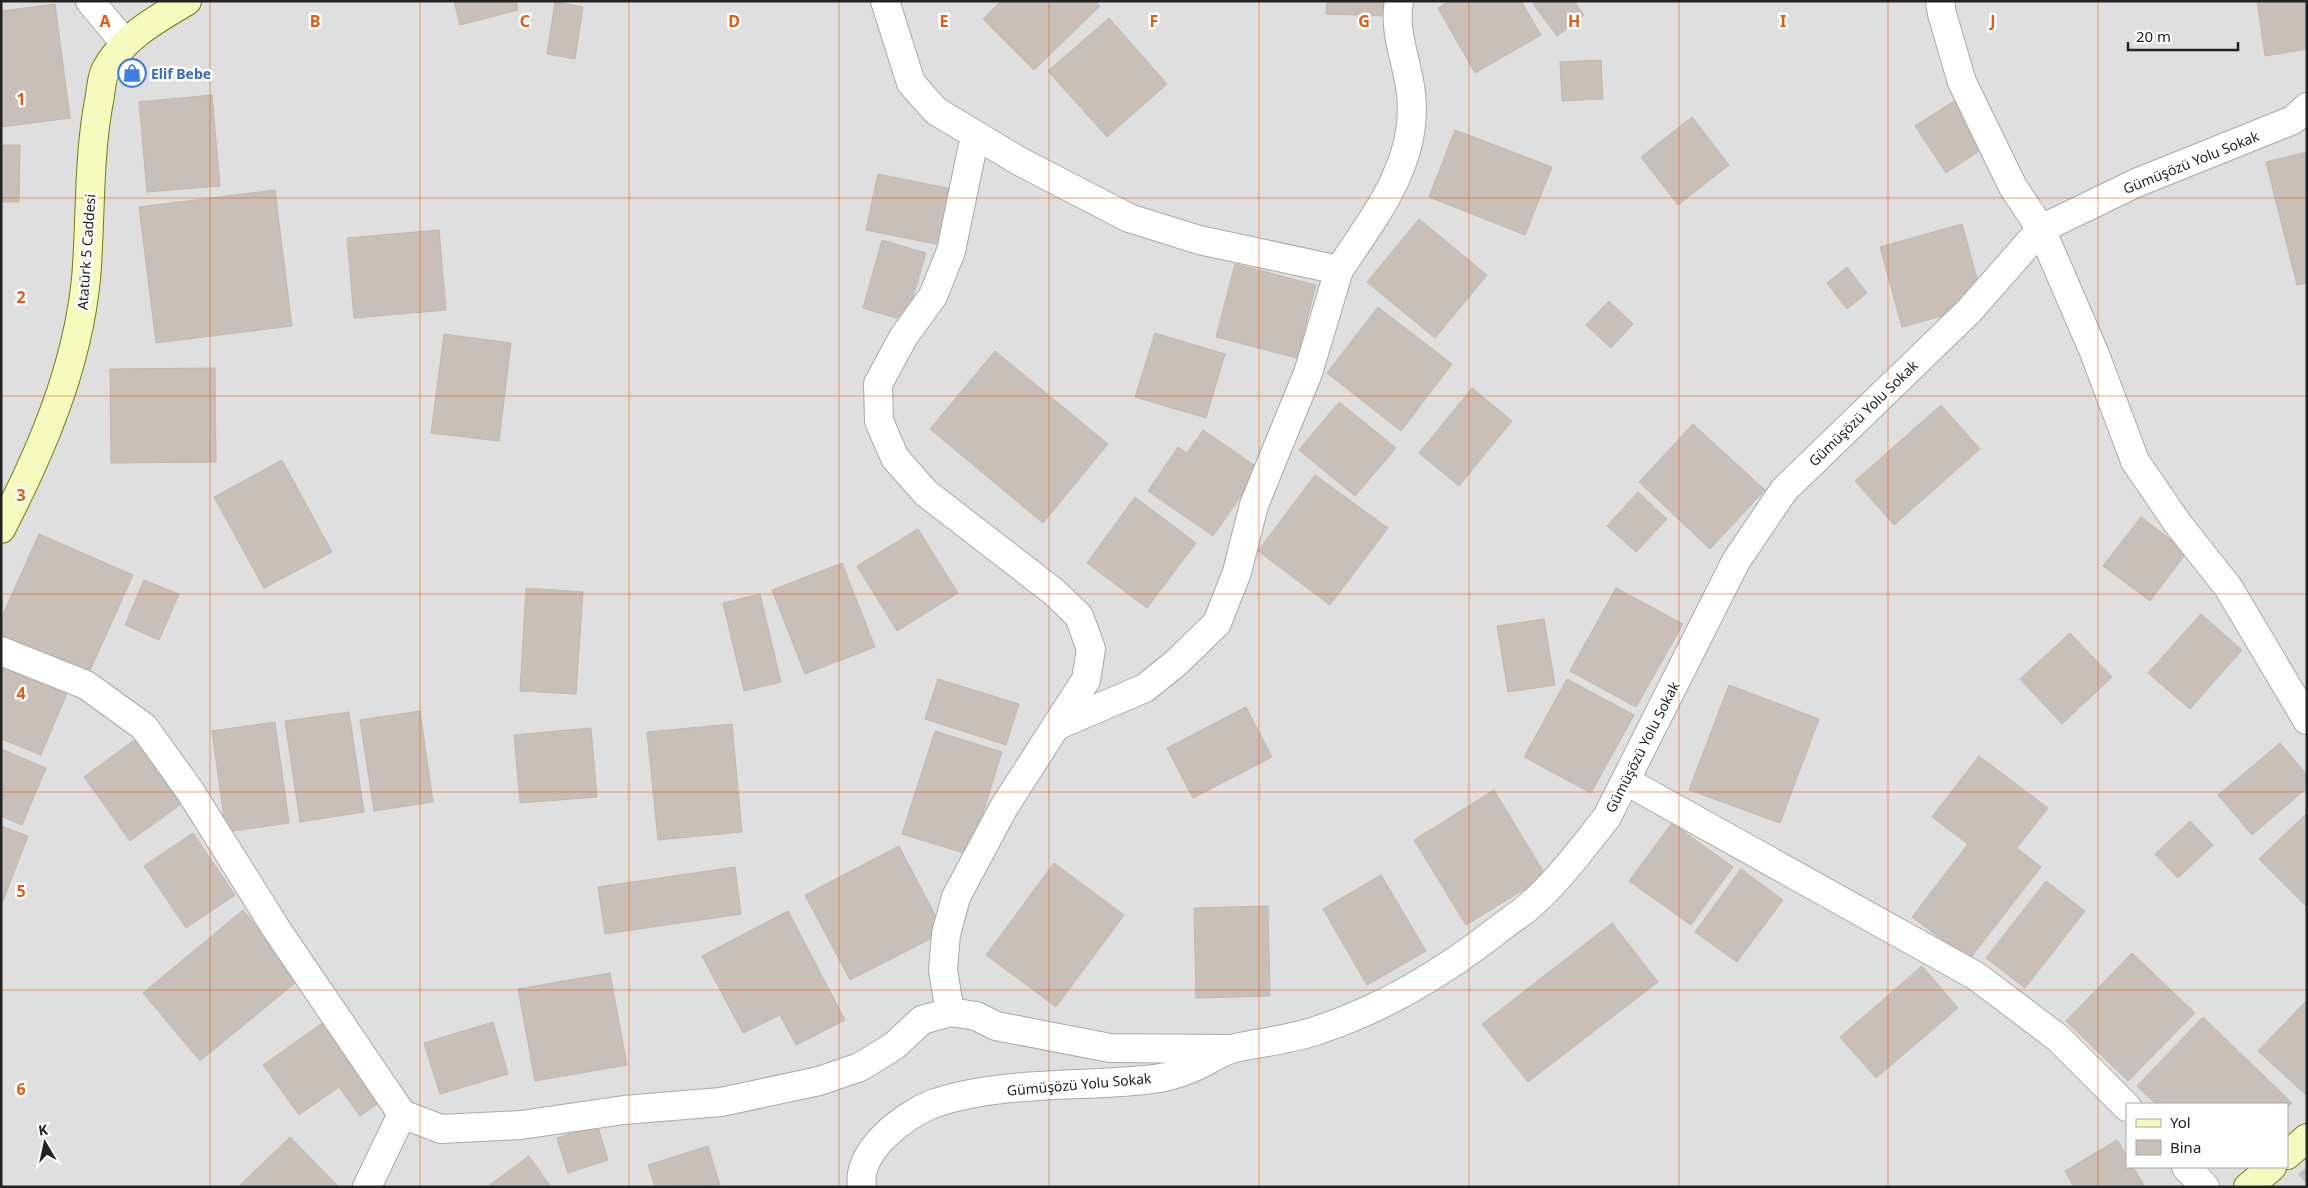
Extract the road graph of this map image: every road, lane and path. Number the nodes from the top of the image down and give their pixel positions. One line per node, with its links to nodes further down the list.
1 (90, 1): 6 (street)
2 (187, 1): 6 (main road, Atatürk 5 Caddesi)
3 (885, 1): 8 (street)
4 (1399, 1): 10 (street)
5 (1940, 1): 9 (street)
6 (124, 42): 11 (main road, Atatürk 5 Caddesi)
7 (2307, 107): 9 (street, Gümüşözü Yolu Sokak)
8 (975, 135): 10 (street); 14 (street)
9 (2041, 229): 13 (street); 15 (street, Gümüşözü Yolu Sokak)
10 (1340, 270): 14 (street)
11 (1, 529)
12 (1, 651): 19 (street)
13 (2307, 720)
14 (1056, 726): 16 (street)
15 (1626, 781): 17 (street, Gümüşözü Yolu Sokak); 18 (street)
16 (950, 1012): 17 (street); 19 (street)
17 (1230, 1050): 25 (street, Gümüşözü Yolu Sokak)
18 (2126, 1106)
19 (402, 1114): 24 (street)
20 (2307, 1138): 21 (main road)
21 (2288, 1154)
22 (2187, 1168): 26 (street)
23 (2271, 1168): 27 (main road)
24 (367, 1187)
25 (862, 1187)
26 (2205, 1187)
27 (2248, 1187)

